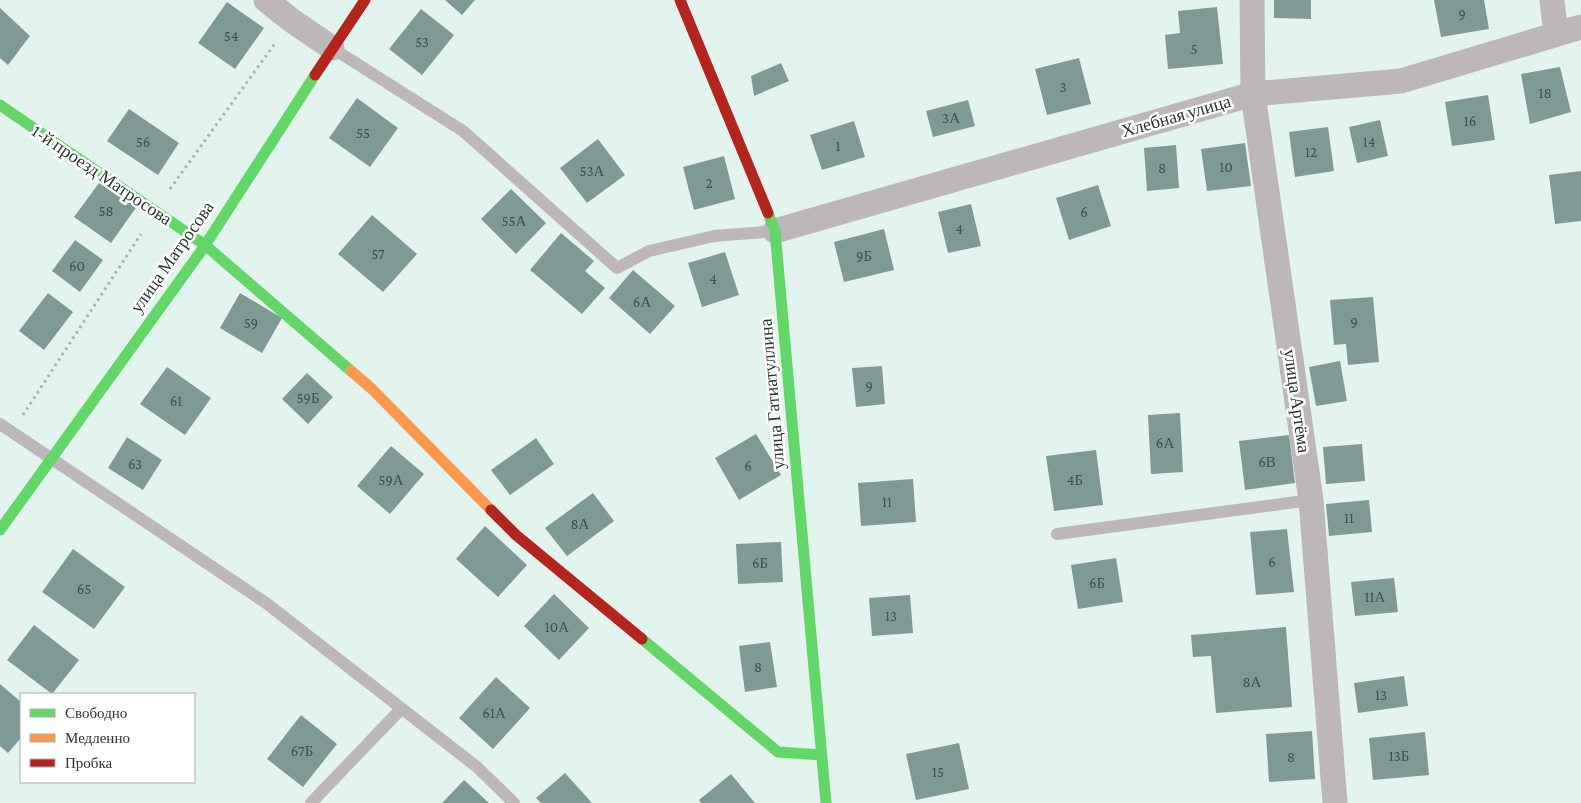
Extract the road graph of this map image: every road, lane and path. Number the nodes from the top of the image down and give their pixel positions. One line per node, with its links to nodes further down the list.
1 (266, 0): 8 (street)
2 (366, 0): 8 (street, улица Матросова)
3 (680, 0): 11 (street, улица Гатиатуллина)
4 (1252, 0): 9 (street, улица Артёма)
5 (1552, 0): 7 (street)
6 (1581, 27): 7 (street, Хлебная улица)
7 (1556, 34): 9 (street, Хлебная улица)
8 (332, 48): 11 (lane); 12 (street, улица Матросова)
9 (1253, 94): 11 (street, Хлебная улица); 15 (street, улица Артёма)
10 (0, 105): 12 (street, 1-й проезд Матросова)
11 (775, 231): 19 (street, улица Гатиатуллина)
12 (205, 246): 14 (street, улица Матросова); 19 (street, 1-й проезд Матросова)
13 (0, 424): 14 (lane)
14 (49, 458): 16 (street, улица Матросова); 18 (lane)
15 (1311, 500): 17 (lane); 23 (street, улица Артёма)
16 (0, 530)
17 (1057, 534)
18 (400, 710): 20 (lane); 21 (lane)
19 (822, 755): 22 (street, улица Гатиатуллина)
20 (311, 803)
21 (514, 803)
22 (826, 803)
23 (1335, 803)

